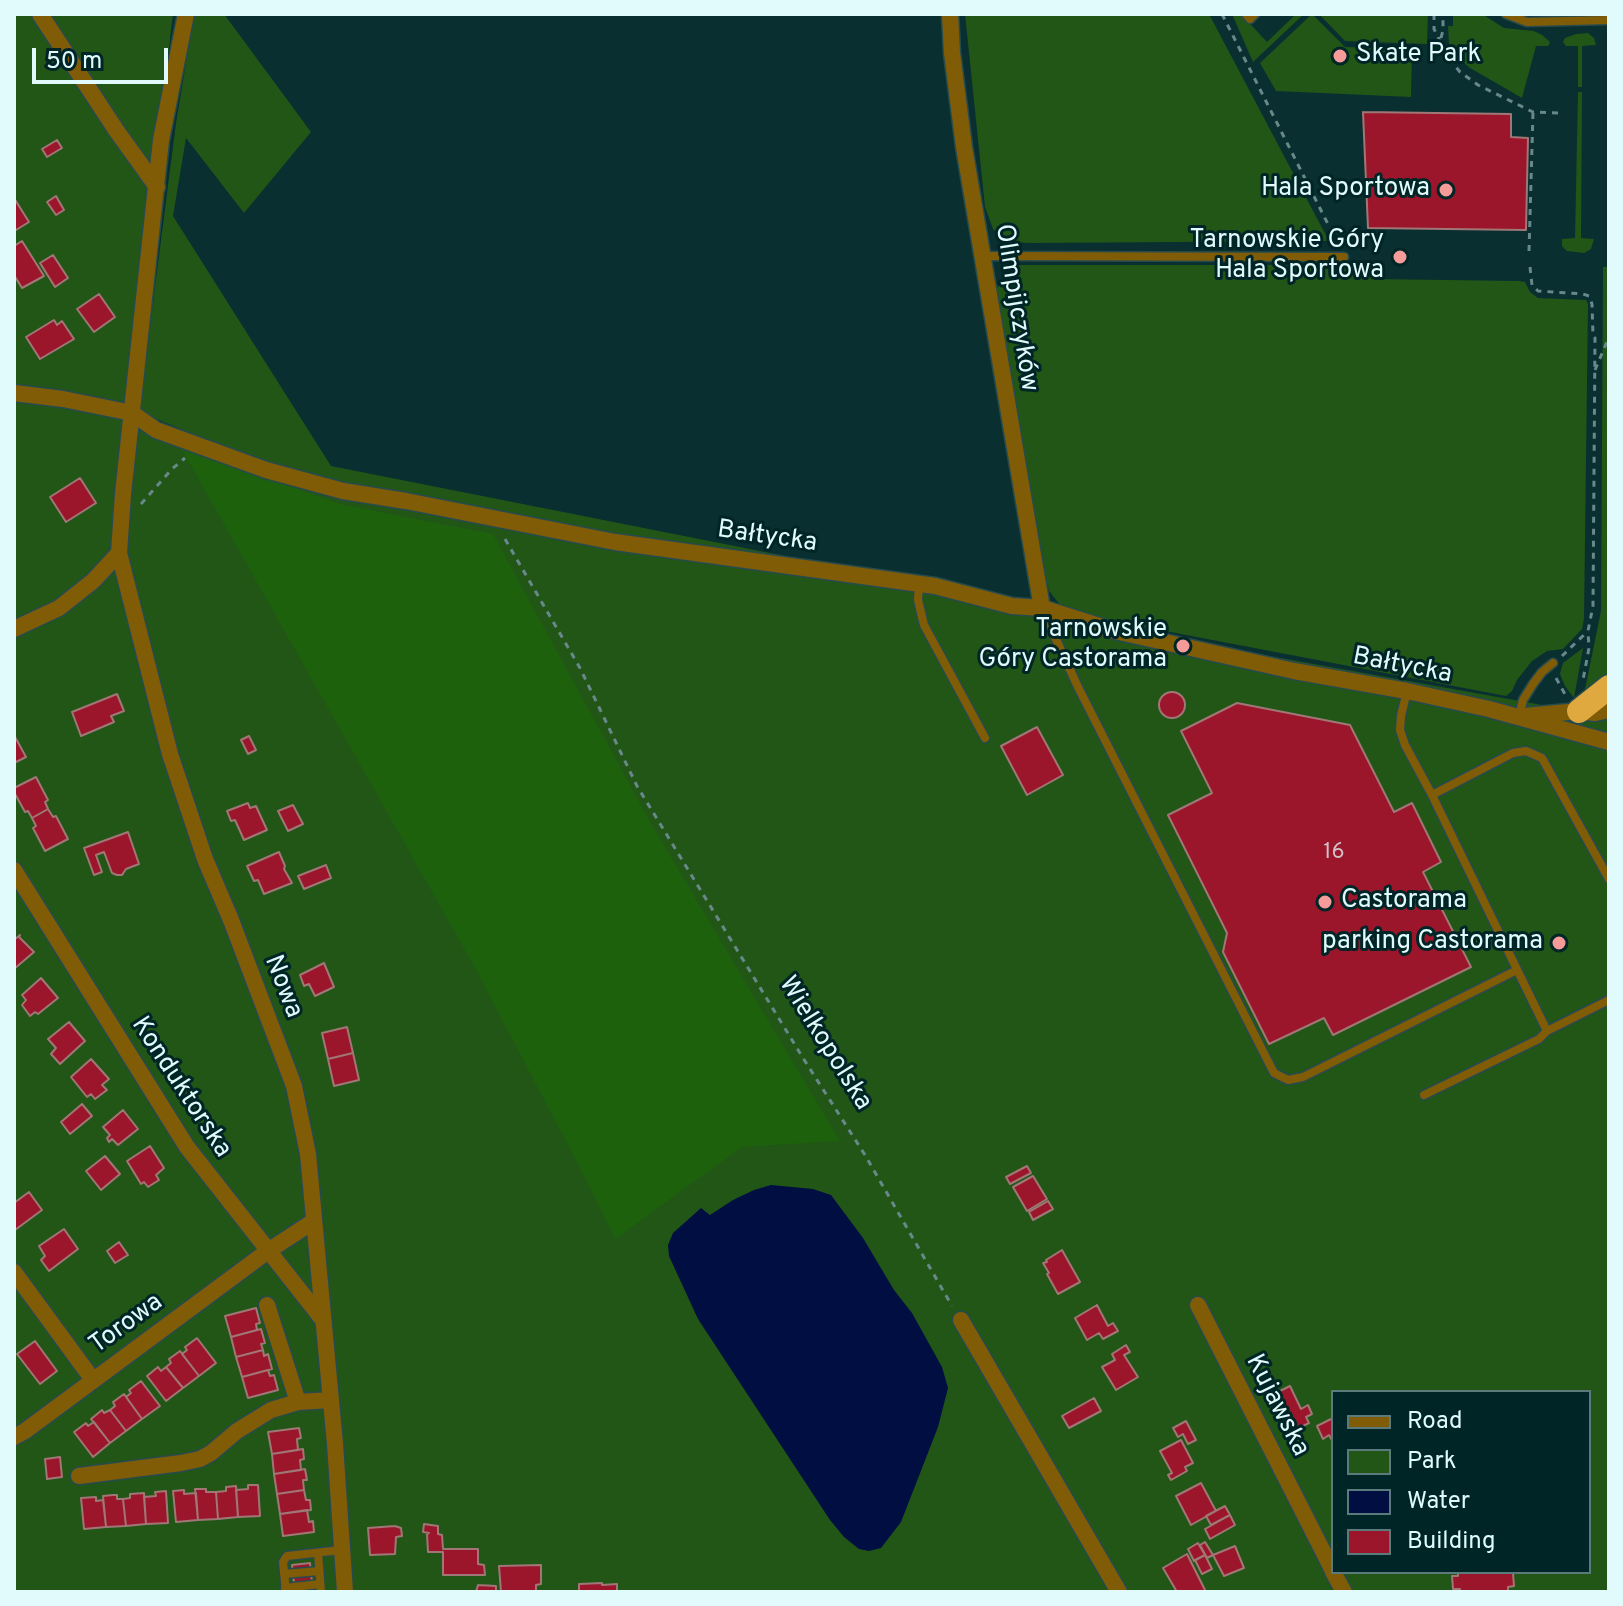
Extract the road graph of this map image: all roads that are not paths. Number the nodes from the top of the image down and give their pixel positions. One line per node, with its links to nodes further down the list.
1 (40, 14): 8 (street)
2 (186, 14): 8 (street, Nowa)
3 (950, 14): 9 (street, Olimpijczyków)
4 (1246, 14): 5 (lane)
5 (1255, 14)
6 (1506, 14): 7 (lane)
7 (1609, 20)
8 (157, 187): 12 (street, Nowa)
9 (982, 256): 10 (lane); 15 (street, Olimpijczyków)
10 (1344, 257)
11 (14, 393): 12 (street, Bałtycka)
12 (132, 413): 13 (street, Nowa); 14 (street, Bałtycka)
13 (119, 553): 16 (street); 32 (street, Nowa)
14 (919, 584): 15 (street, Bałtycka); 23 (lane)
15 (1042, 608): 19 (street, Bałtycka); 28 (lane)
16 (14, 629)
17 (1553, 663): 22 (lane)
18 (1609, 687): 21 (highway)
19 (1407, 691): 22 (street, Bałtycka); 25 (lane)
20 (1609, 710): 21 (street, Bałtycka)
21 (1579, 711): 22 (street, Bałtycka)
22 (1519, 716): 24 (street, Bałtycka)
23 (985, 738)
24 (1609, 742)
25 (1432, 795): 27 (lane); 28 (lane)
26 (14, 870): 33 (street, Konduktorska)
27 (1609, 879)
28 (1517, 970): 30 (lane)
29 (1609, 1000): 30 (lane)
30 (1547, 1031): 31 (lane)
31 (1424, 1095)
32 (314, 1221): 33 (street, Torowa); 37 (street, Nowa)
33 (268, 1251): 37 (street, Konduktorska); 39 (street, Torowa)
34 (14, 1272): 39 (street)
35 (267, 1305): 41 (street)
36 (1198, 1305): 46 (street, Kujawska)
37 (323, 1320): 40 (street, Nowa)
38 (961, 1320): 53 (street)
39 (93, 1380): 42 (street, Torowa)
40 (331, 1400): 41 (street); 44 (street, Nowa)
41 (298, 1402): 43 (street)
42 (14, 1437)
43 (79, 1476)
44 (342, 1550): 45 (lane); 52 (street, Nowa)
45 (318, 1553): 47 (lane); 48 (lane)
46 (1331, 1568)
47 (319, 1571): 48 (lane); 50 (lane)
48 (284, 1574): 51 (lane)
49 (1334, 1574): 54 (street, Kujawska)
50 (321, 1588): 51 (lane)
51 (286, 1590)
52 (345, 1592)
53 (1119, 1592)
54 (1344, 1592)

